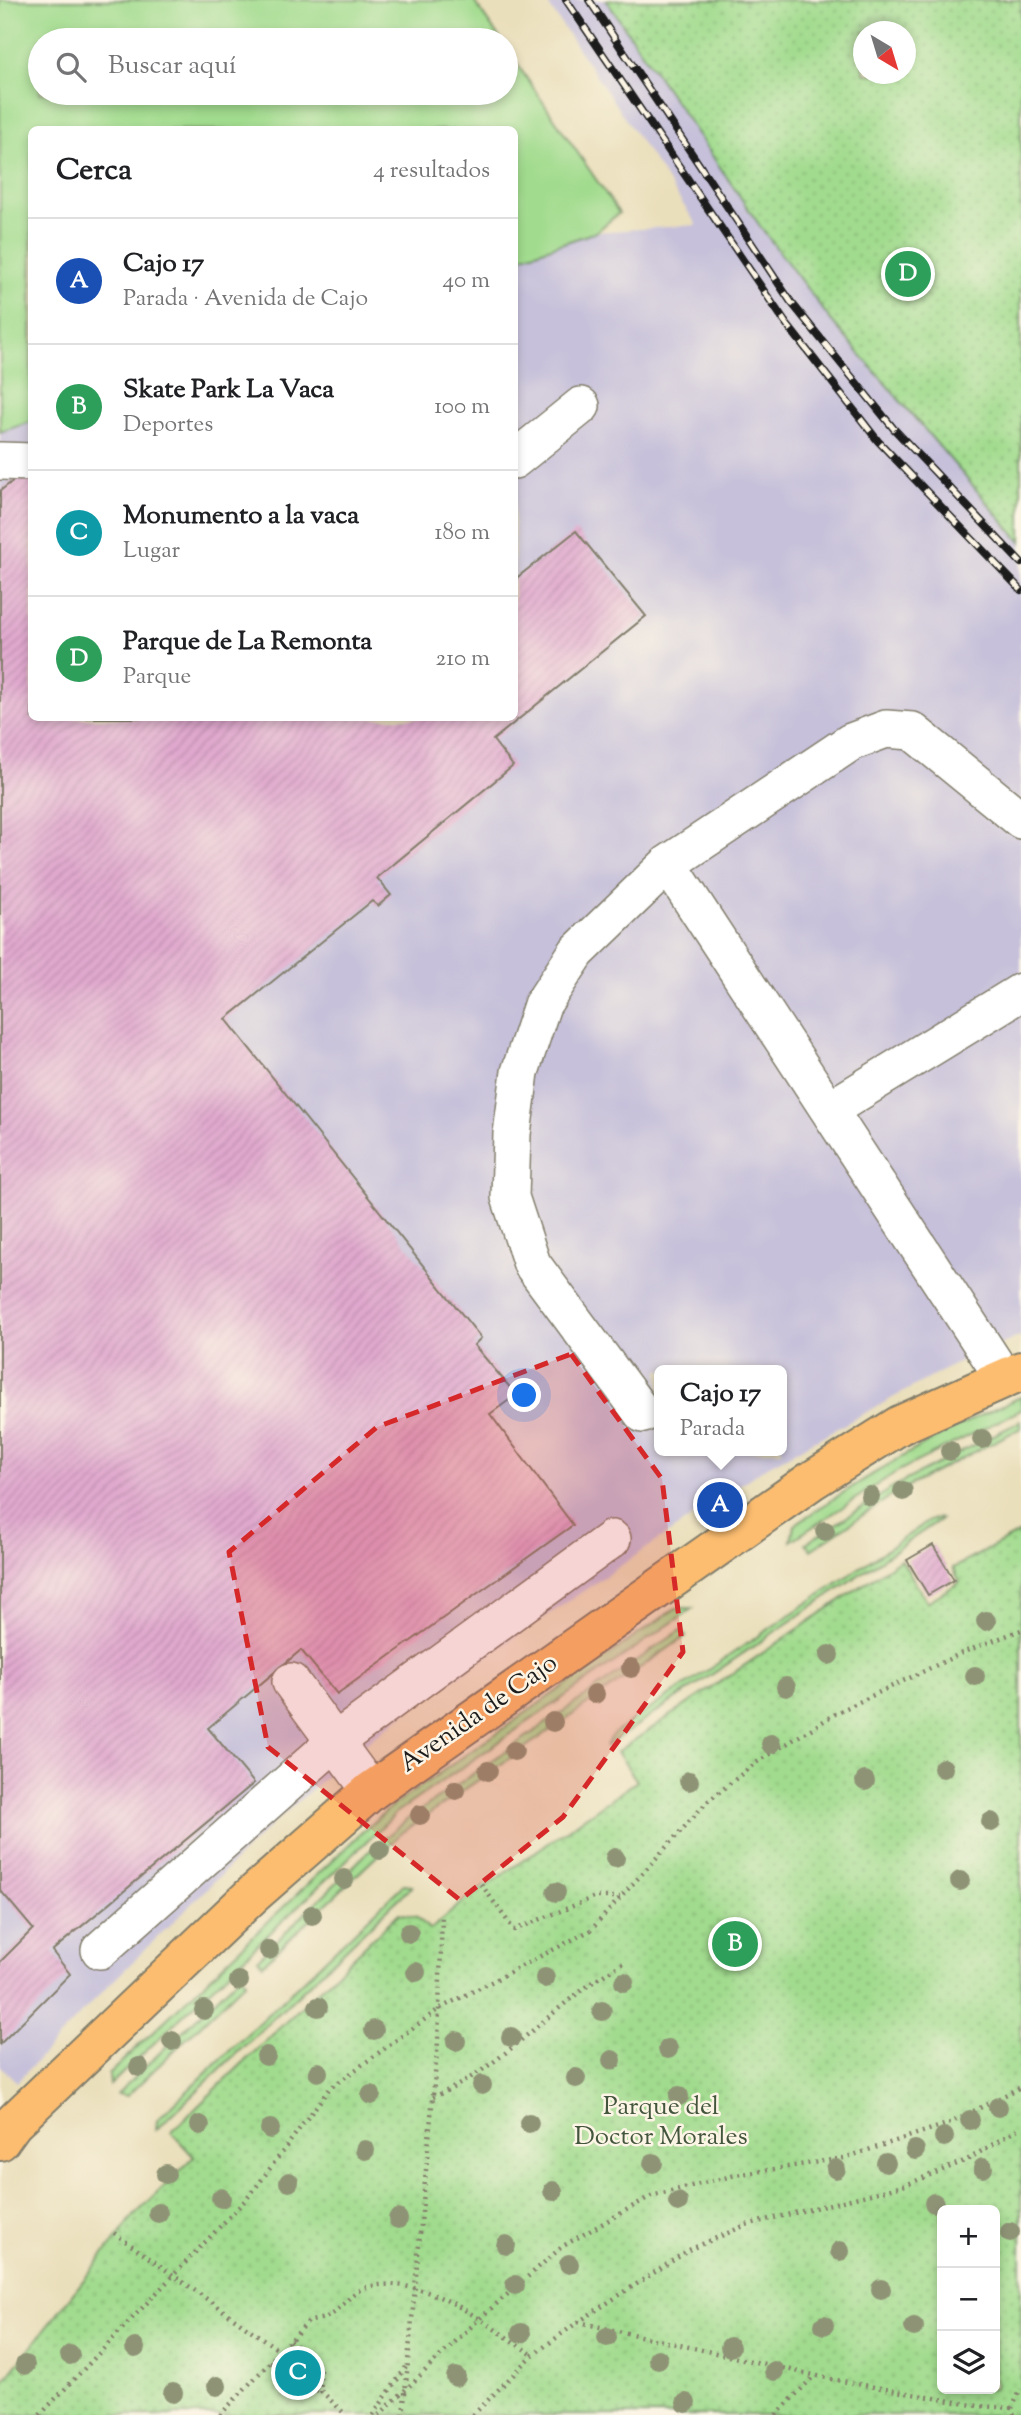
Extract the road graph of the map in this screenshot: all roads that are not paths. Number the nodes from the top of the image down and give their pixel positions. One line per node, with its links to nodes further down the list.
1 (581, 407): 2 (lane)
2 (518, 457)
3 (0, 461): 4 (lane)
4 (28, 463)
5 (1021, 820): 6 (lane)
6 (668, 864): 8 (lane); 10 (lane)
7 (1021, 992): 8 (lane)
8 (829, 1110): 9 (lane)
9 (1013, 1375): 14 (highway, Avenida de Cajo)
10 (643, 1414)
11 (612, 1539): 13 (lane)
12 (291, 1682): 13 (lane)
13 (337, 1740): 14 (lane); 15 (lane)
14 (371, 1791): 16 (highway, Avenida de Cajo)
15 (100, 1950)
16 (0, 2141)

